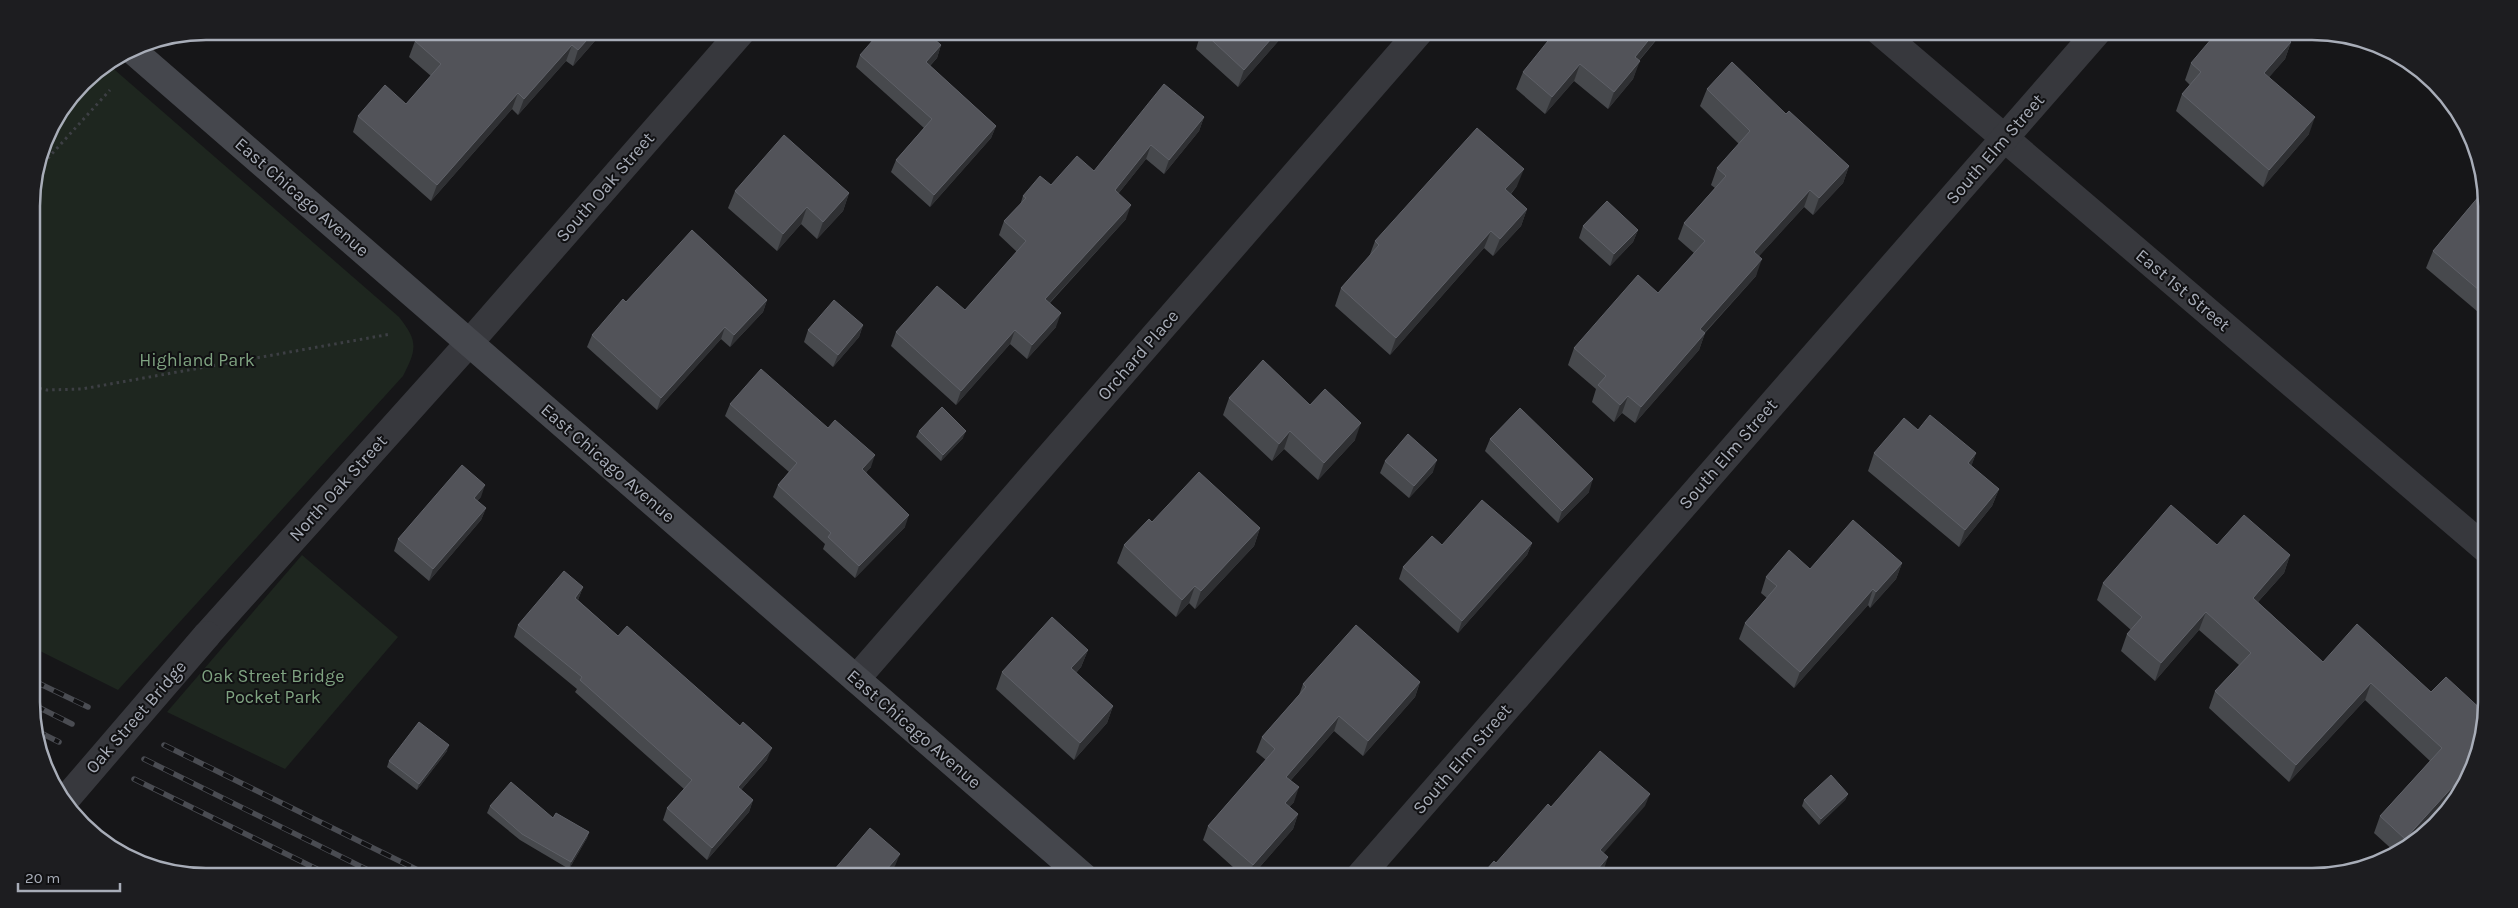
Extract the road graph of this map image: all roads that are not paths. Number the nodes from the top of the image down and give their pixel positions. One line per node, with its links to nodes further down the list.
1 (734, 40): 7 (street, South Oak Street)
2 (1412, 40): 10 (street, Orchard Place)
3 (1890, 40): 6 (street, East 1st Street)
4 (2090, 40): 6 (street, South Elm Street)
5 (138, 55): 7 (main road, East Chicago Avenue)
6 (2005, 138): 8 (street, East 1st Street); 13 (street, South Elm Street)
7 (470, 342): 9 (street, North Oak Street); 10 (main road, East Chicago Avenue)
8 (2478, 542)
9 (207, 635): 11 (street, Oak Street Bridge, bridge)
10 (856, 679): 12 (main road, East Chicago Avenue)
11 (69, 795)
12 (1074, 868)
13 (1366, 868)

